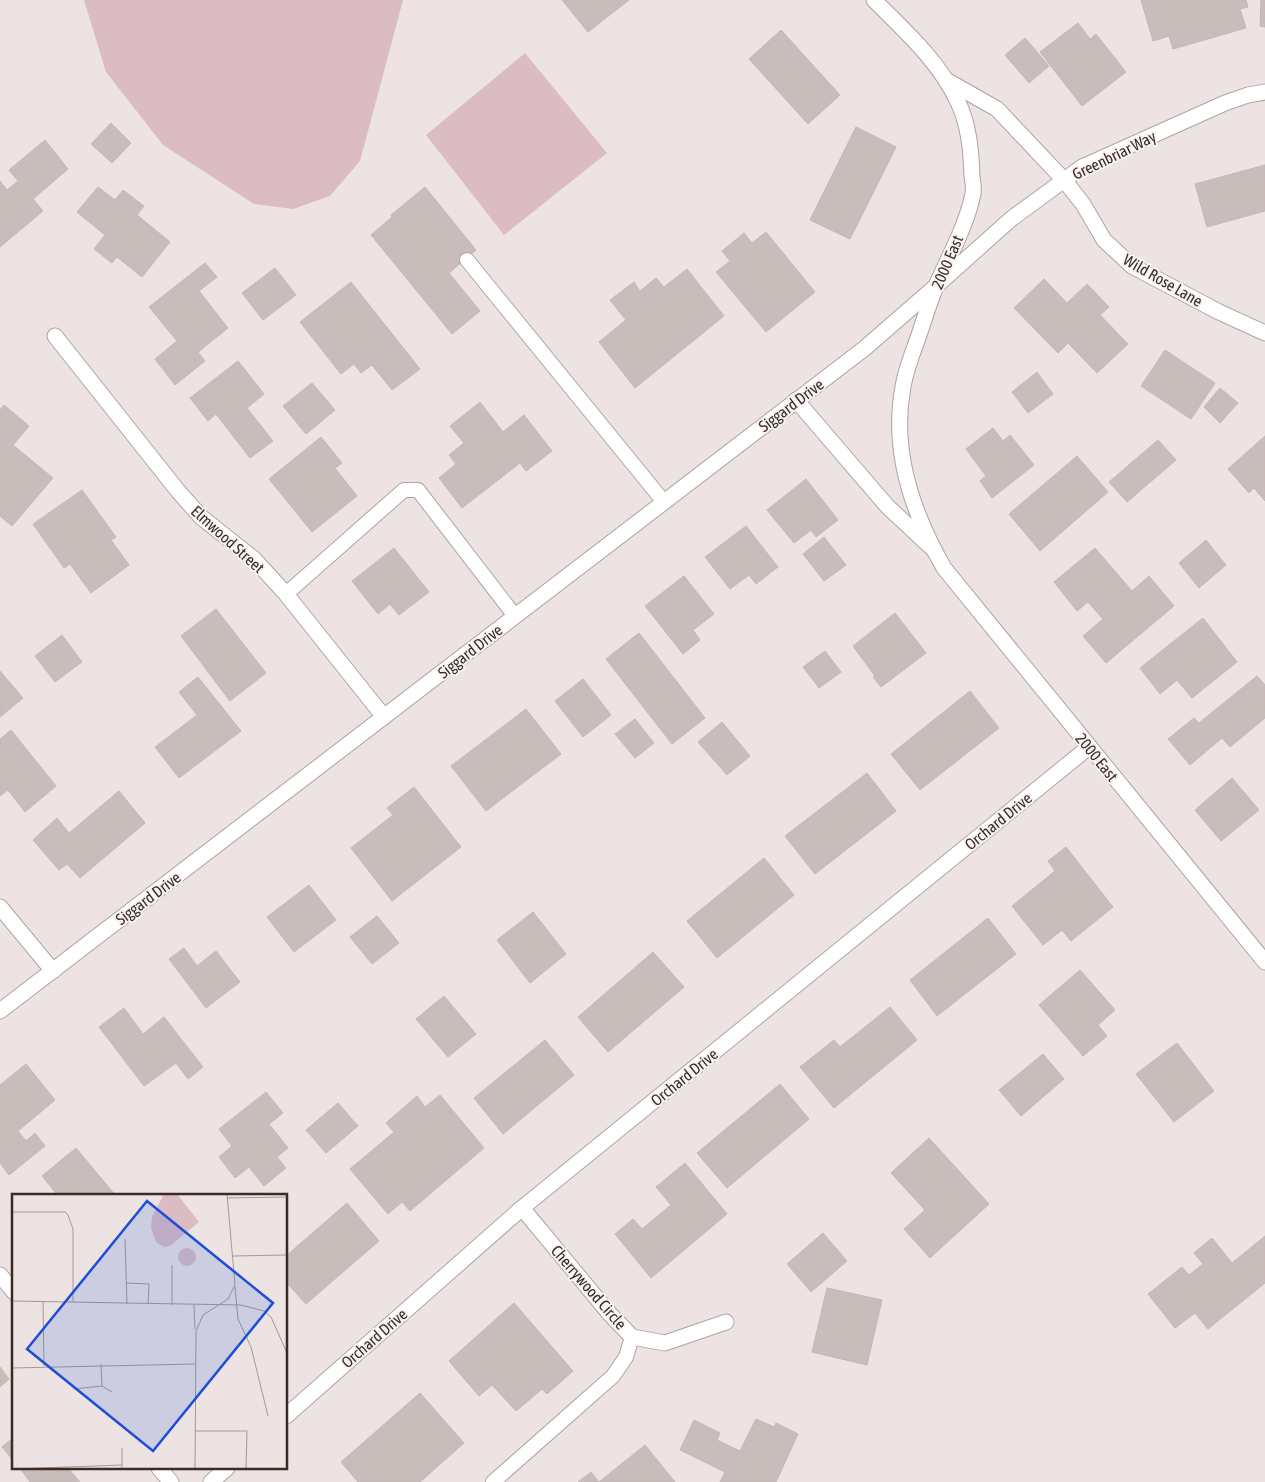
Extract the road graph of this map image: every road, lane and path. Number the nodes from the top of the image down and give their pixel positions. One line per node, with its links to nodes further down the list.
1 (874, 0): 2 (street, 2000 East)
2 (946, 80): 4 (street, Wild Rose Lane); 6 (street, 2000 East)
3 (1265, 92): 4 (street, Greenbriar Way)
4 (1064, 180): 6 (street, Greenbriar Way); 7 (street, Wild Rose Lane)
5 (468, 260): 10 (lane)
6 (935, 287): 9 (street, Siggard Drive); 11 (street, 2000 East)
7 (1265, 333)
8 (55, 336): 12 (street, Elmwood Street)
9 (796, 400): 10 (street, Siggard Drive); 11 (street, 2000 East)
10 (664, 502): 13 (street, Siggard Drive)
11 (933, 549): 15 (street, 2000 East)
12 (286, 594): 13 (lane); 14 (street, Elmwood Street)
13 (515, 616): 14 (street, Siggard Drive)
14 (384, 717): 18 (street, Siggard Drive)
15 (1089, 747): 17 (street, 2000 East); 20 (street, Orchard Drive)
16 (0, 907): 18 (street)
17 (1265, 962)
18 (53, 971): 19 (street, Siggard Drive)
19 (0, 1011)
20 (522, 1208): 24 (street, Cherrywood Circle); 25 (street, Orchard Drive)
21 (0, 1275): 22 (street)
22 (12, 1290)
23 (726, 1322): 24 (street, Cherrywood Circle)
24 (632, 1337): 30 (lane)
25 (288, 1414)
26 (161, 1470): 28 (street)
27 (224, 1470): 29 (street)
28 (171, 1482)
29 (211, 1482)
30 (493, 1482)

